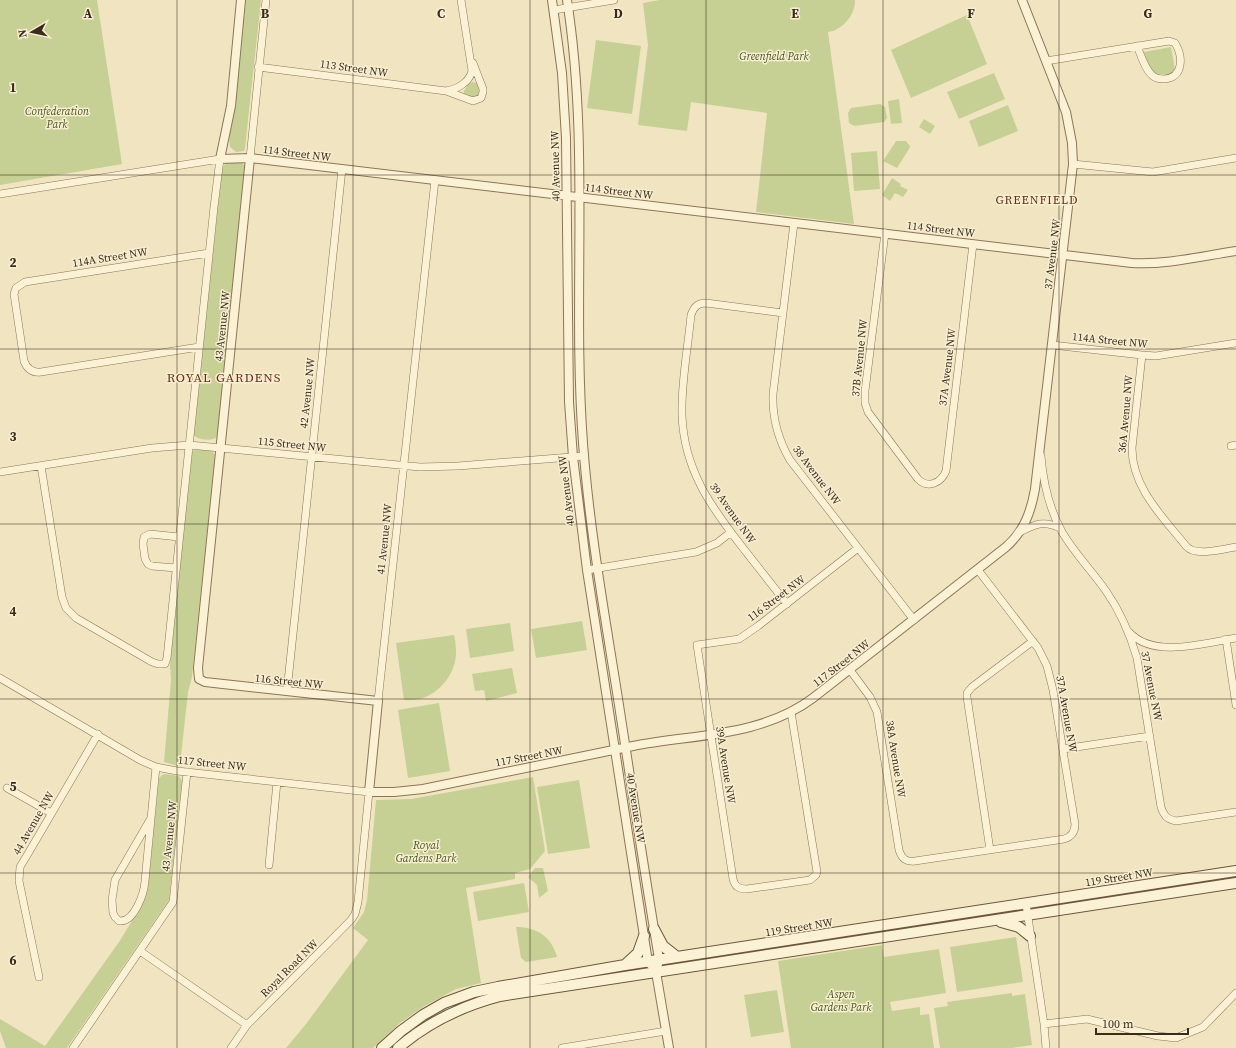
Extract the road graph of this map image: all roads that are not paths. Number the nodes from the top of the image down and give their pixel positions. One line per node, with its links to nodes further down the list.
1 (241, 0): 16 (street, 43 Avenue NW)
2 (266, 0): 12 (street, 43 Avenue NW)
3 (461, 0): 10 (street)
4 (552, 0): 8 (street, 40 Avenue NW)
5 (614, 0): 7 (street)
6 (1022, 0): 11 (street, 37 Avenue NW)
7 (567, 4): 8 (street); 22 (street, 40 Avenue NW)
8 (554, 10): 21 (street, 40 Avenue NW)
9 (1137, 46): 9 (street); 11 (street)
10 (470, 56): 13 (street, 113 Street NW); 13 (street, 113 Street NW)
11 (1046, 61): 17 (street, 37 Avenue NW)
12 (258, 67): 13 (street, 113 Street NW); 14 (street, 43 Avenue NW)
13 (446, 91)
14 (250, 158): 16 (street, 114 Street NW); 18 (street, 114 Street NW); 35 (street, 43 Avenue NW)
15 (1236, 158): 17 (street)
16 (220, 159): 20 (street, 114 Street NW); 27 (street, 43 Avenue NW)
17 (1073, 164): 28 (street, 37 Avenue NW)
18 (342, 169): 19 (street, 114 Street NW); 38 (street, 42 Avenue NW)
19 (435, 180): 21 (street, 114 Street NW); 41 (street, 41 Avenue NW)
20 (0, 194)
21 (566, 195): 22 (street, 114 Street NW); 39 (street, 40 Avenue NW)
22 (579, 197): 23 (street, 114 Street NW); 37 (street, 40 Avenue NW)
23 (794, 223): 24 (street, 114 Street NW); 29 (street, 38 Avenue NW)
24 (885, 233): 25 (street, 114 Street NW); 43 (street, 37B Avenue NW)
25 (973, 244): 28 (street, 114 Street NW); 43 (street, 37A Avenue NW)
26 (1236, 251): 28 (street, 114 Street NW)
27 (209, 253): 32 (street, 43 Avenue NW); 32 (street, 114A Street NW)
28 (1063, 255): 31 (street, 37 Avenue NW)
29 (783, 313): 45 (street, 39 Avenue NW); 49 (street, 38 Avenue NW)
30 (1236, 343): 33 (street, 114A Street NW)
31 (1052, 345): 33 (street, 114A Street NW); 36 (street, 37 Avenue NW)
32 (199, 347): 34 (street, 43 Avenue NW)
33 (1142, 355): 48 (street, 36A Avenue NW)
34 (189, 445): 35 (street, 115 Street NW); 40 (street, 115 Street NW); 47 (street, 43 Avenue NW)
35 (220, 447): 38 (street, 115 Street NW); 63 (street, 43 Avenue NW)
36 (1040, 448): 44 (street, 37 Avenue NW); 46 (street, 37 Avenue NW)
37 (584, 456): 39 (street, 115 Street NW); 51 (street, 40 Avenue NW)
38 (311, 457): 41 (street, 115 Street NW); 64 (street, 42 Avenue NW)
39 (573, 457): 41 (street, 115 Street NW); 52 (street, 40 Avenue NW)
40 (41, 466): 42 (street, 115 Street NW); 50 (street, 43 Avenue NW)
41 (403, 466): 65 (street, 41 Avenue NW)
42 (0, 472)
43 (930, 484)
44 (1060, 528): 46 (street); 56 (street, 37 Avenue NW)
45 (731, 532): 51 (street); 54 (street, 39 Avenue NW)
46 (1020, 532): 53 (street, 117 Street NW)
47 (179, 537): 50 (street, 43 Avenue NW); 50 (street)
48 (1236, 547)
49 (858, 548): 54 (street, 116 Street NW); 55 (street, 38 Avenue NW)
50 (176, 568)
51 (597, 568): 52 (street); 71 (street, 40 Avenue NW)
52 (587, 570): 73 (street, 40 Avenue NW)
53 (978, 570): 55 (street, 117 Street NW); 59 (street, 37A Avenue NW)
54 (786, 604): 60 (street, 116 Street NW)
55 (914, 620): 61 (street, 117 Street NW)
56 (1127, 630): 58 (street); 70 (street, 37 Avenue NW)
57 (1236, 638): 58 (street)
58 (1226, 639): 66 (street)
59 (1033, 641): 72 (street, 37A Avenue NW); 82 (street)
60 (697, 645): 69 (street, 39A Avenue NW)
61 (850, 670): 67 (street, 117 Street NW); 82 (street, 38A Avenue NW)
62 (0, 678): 68 (street, 117 Street NW)
63 (199, 679): 64 (street, 116 Street NW)
64 (287, 692): 65 (street, 116 Street NW)
65 (378, 702): 78 (street, 41 Avenue NW)
66 (1236, 705)
67 (791, 712): 69 (street, 117 Street NW); 69 (street, 39A Avenue NW)
68 (98, 734): 74 (street, 117 Street NW); 80 (street, 44 Avenue NW)
69 (710, 734): 71 (street, 117 Street NW)
70 (1150, 736): 72 (street); 79 (street, 37 Avenue NW)
71 (626, 748): 73 (street, 117 Street NW); 90 (street, 40 Avenue NW)
72 (1063, 749): 82 (street, 37A Avenue NW)
73 (616, 750): 78 (street, 117 Street NW); 91 (street, 40 Avenue NW)
74 (156, 767): 75 (street, 117 Street NW); 81 (street, 43 Avenue NW)
75 (187, 772): 76 (street, 117 Street NW); 93 (street, 43 Avenue NW)
76 (277, 782): 78 (street, 117 Street NW); 83 (street)
77 (7, 788): 80 (street)
78 (369, 792): 86 (street, 41 Avenue NW)
79 (1236, 812)
80 (51, 813): 98 (street, 44 Avenue NW)
81 (151, 818): 81 (street, 43 Avenue NW)
82 (990, 850)
83 (269, 865)
84 (1236, 871): 87 (main road, 119 Street NW)
85 (1236, 883): 88 (main road, 119 Street NW)
86 (358, 902): 101 (street, Royal Road NW)
87 (1026, 904): 88 (street); 94 (main road, 119 Street NW)
88 (1027, 915): 89 (main road, 119 Street NW); 92 (street)
89 (993, 921): 92 (main road); 97 (main road, 119 Street NW)
90 (654, 929): 94 (main road); 95 (street, 40 Avenue NW)
91 (644, 936): 95 (street, 40 Avenue NW); 96 (main road)
92 (1030, 936): 100 (street)
93 (140, 951): 101 (street); 103 (street)
94 (677, 957): 95 (main road, 119 Street NW)
95 (653, 961): 96 (main road, 119 Street NW); 97 (street, 40 Avenue NW)
96 (625, 965): 105 (main road, 119 Street NW)
97 (656, 972): 102 (street, 40 Avenue NW); 106 (main road, 119 Street NW)
98 (39, 977)
99 (1236, 993): 100 (street)
100 (1044, 1024): 109 (street)
101 (248, 1025): 104 (street, Royal Road NW)
102 (666, 1031): 107 (street); 108 (street, 40 Avenue NW)
103 (73, 1048)
104 (231, 1048)
105 (382, 1048)
106 (398, 1048)
107 (562, 1048)
108 (669, 1048)
109 (1046, 1048)

